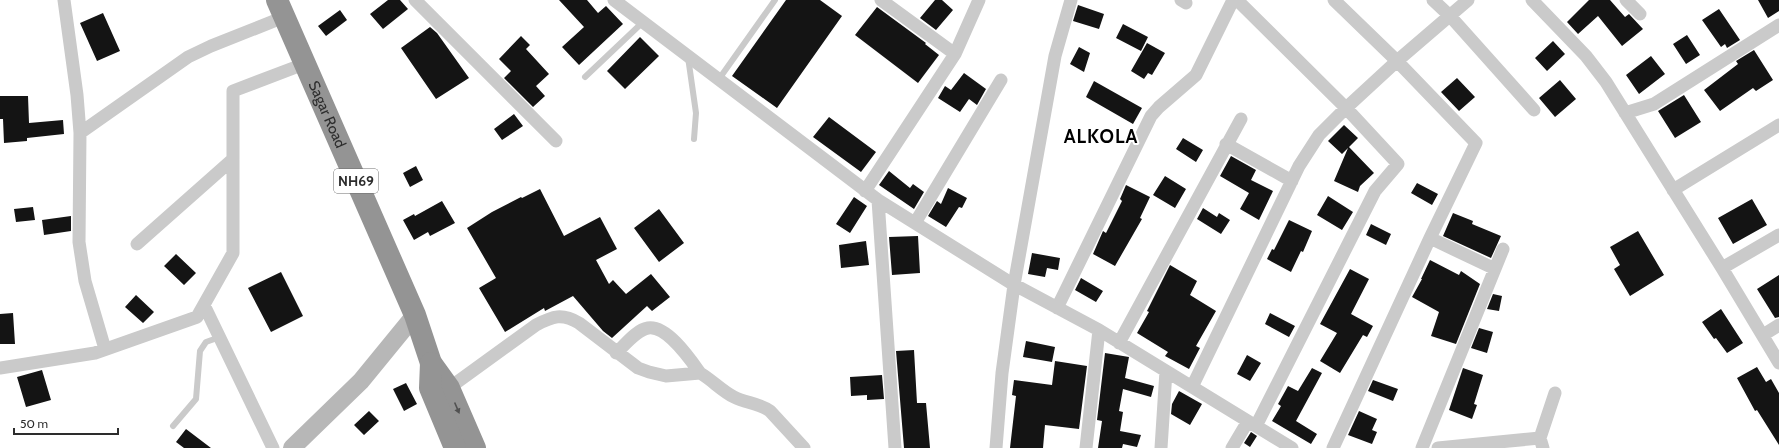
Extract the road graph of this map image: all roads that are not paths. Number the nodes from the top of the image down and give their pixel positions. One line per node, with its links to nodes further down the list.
1 (64, 0): 32 (street)
2 (415, 0): 34 (street)
3 (775, 0): 25 (lane)
4 (881, 0): 20 (street)
5 (979, 0): 20 (street)
6 (1071, 0): 48 (street)
7 (1233, 0): 50 (street)
8 (1236, 0): 27 (street)
9 (1334, 0): 22 (street)
10 (1433, 0): 17 (street)
11 (1468, 0): 17 (street)
12 (1532, 0): 29 (street)
13 (1626, 0): 16 (street)
14 (619, 1): 18 (street)
15 (281, 9): 23 (highway, Sagar Road / NH69); 32 (street)
16 (1640, 14)
17 (1450, 16): 22 (street); 28 (street)
18 (643, 22): 21 (street); 24 (lane)
19 (1779, 25): 29 (street)
20 (955, 54): 39 (street)
21 (688, 56): 25 (street); 33 (lane)
22 (1397, 61): 27 (street); 43 (street)
23 (304, 64): 36 (street); 51 (highway, Sagar Road / NH69)
24 (586, 76)
25 (719, 79): 39 (street)
26 (1001, 80): 41 (street)
27 (1346, 108): 37 (street); 67 (street)
28 (1534, 110)
29 (1625, 113): 38 (street)
30 (1241, 119): 35 (street)
31 (1779, 125): 38 (street)
32 (80, 133): 57 (street)
33 (694, 139)
34 (556, 141)
35 (1226, 144): 37 (street); 56 (street)
36 (233, 159): 44 (street); 49 (street)
37 (1292, 181): 64 (street)
38 (1673, 190): 47 (street)
39 (865, 191): 40 (street)
40 (878, 200): 41 (street); 75 (street)
41 (915, 223): 48 (street)
42 (1779, 235): 47 (street)
43 (1430, 238): 46 (street); 81 (street)
44 (137, 244)
45 (1502, 249): 46 (street)
46 (1493, 268): 82 (street)
47 (1722, 268): 54 (street)
48 (1014, 285): 50 (street); 76 (street)
49 (204, 304): 55 (street); 57 (street)
50 (1057, 308): 53 (street)
51 (416, 315): 59 (highway, Sagar Road / NH69); 71 (main road)
52 (1779, 325): 54 (street)
53 (1099, 330): 56 (street); 77 (street)
54 (1763, 335): 60 (street)
55 (220, 337): 68 (lane); 70 (street)
56 (1119, 342): 62 (street)
57 (105, 349): 61 (street)
58 (616, 353): 63 (street); 63 (street); 65 (street)
59 (431, 363): 65 (highway, Sagar Road / NH69); 72 (highway, Sagar Road / NH69)
60 (1779, 364)
61 (0, 368)
62 (1166, 371): 64 (street); 78 (street)
63 (700, 372): 74 (street)
64 (1192, 387): 67 (street)
65 (449, 388): 73 (highway, Sagar Road / NH69, one-way to 73)
66 (1555, 393): 69 (street)
67 (1252, 424): 79 (street); 80 (street)
68 (173, 426)
69 (1542, 443): 83 (street)
70 (273, 448)
71 (292, 448)
72 (455, 448)
73 (475, 448)
74 (804, 448)
75 (895, 448)
76 (996, 448)
77 (1086, 448)
78 (1161, 448)
79 (1232, 448)
80 (1292, 448)
81 (1333, 448)
82 (1422, 448)
83 (1438, 448)

